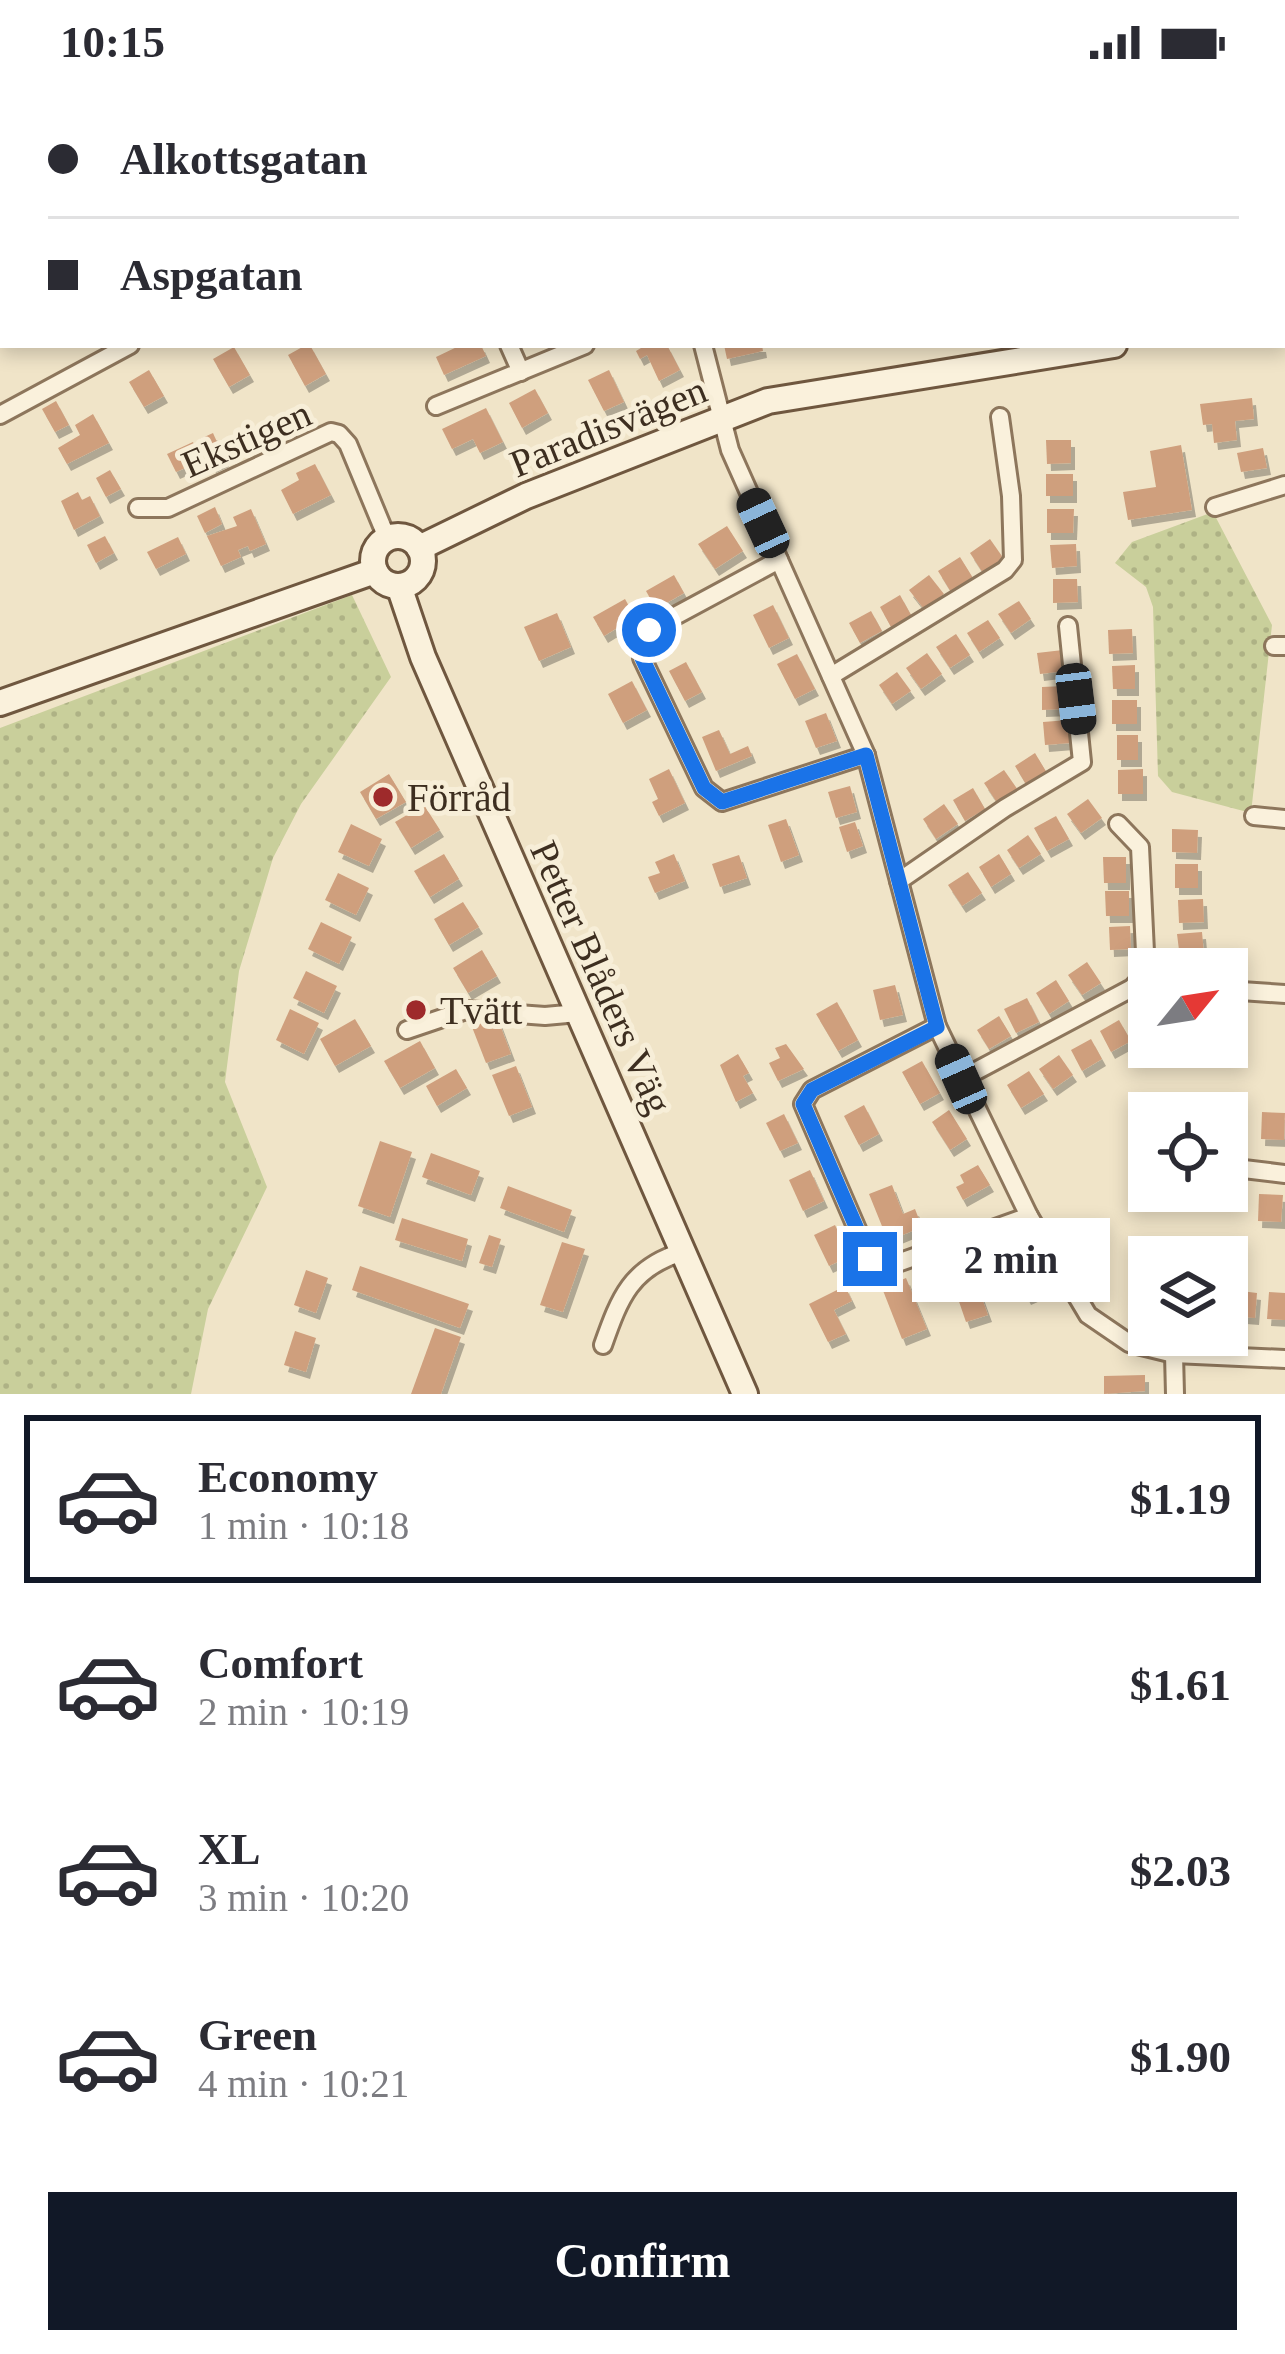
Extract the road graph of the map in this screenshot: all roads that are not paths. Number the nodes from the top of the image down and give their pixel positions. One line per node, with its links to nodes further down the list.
1 (124, 348): 8 (street)
2 (510, 348): 6 (street)
3 (578, 348): 6 (street)
4 (704, 348): 10 (street)
5 (1086, 348): 10 (street, Paradisvägen)
6 (521, 372): 7 (street)
7 (436, 406)
8 (0, 415)
9 (1000, 417): 20 (street)
10 (720, 419): 15 (street, Paradisvägen); 16 (street)
11 (1285, 485): 12 (street)
12 (1215, 507)
13 (138, 508): 14 (street, Ekstigen)
14 (387, 538): 15 (street); 17 (street)
15 (419, 548): 18 (street)
16 (779, 560): 20 (street); 22 (street)
17 (375, 571): 18 (street); 21 (street)
18 (399, 586): 29 (street, Petter Blåders Väg)
19 (1068, 626): 26 (street)
20 (831, 676): 22 (street)
21 (0, 704)
22 (866, 755): 26 (street)
23 (1254, 816): 24 (street)
24 (1285, 819)
25 (1118, 824): 32 (street)
26 (899, 881): 30 (street)
27 (1248, 992): 28 (street)
28 (1285, 994)
29 (578, 1013): 31 (street); 36 (street, Petter Blåders Väg)
30 (937, 1027): 32 (street); 35 (street)
31 (407, 1030)
32 (961, 1079): 35 (street)
33 (1248, 1170): 34 (street)
34 (1285, 1174)
35 (1030, 1216): 37 (street)
36 (682, 1252): 38 (street); 42 (street, Petter Blåders Väg)
37 (1128, 1342)
38 (602, 1345)
39 (1174, 1356): 43 (street)
40 (1218, 1356): 41 (street)
41 (1285, 1359)
42 (745, 1394)
43 (1175, 1394)

